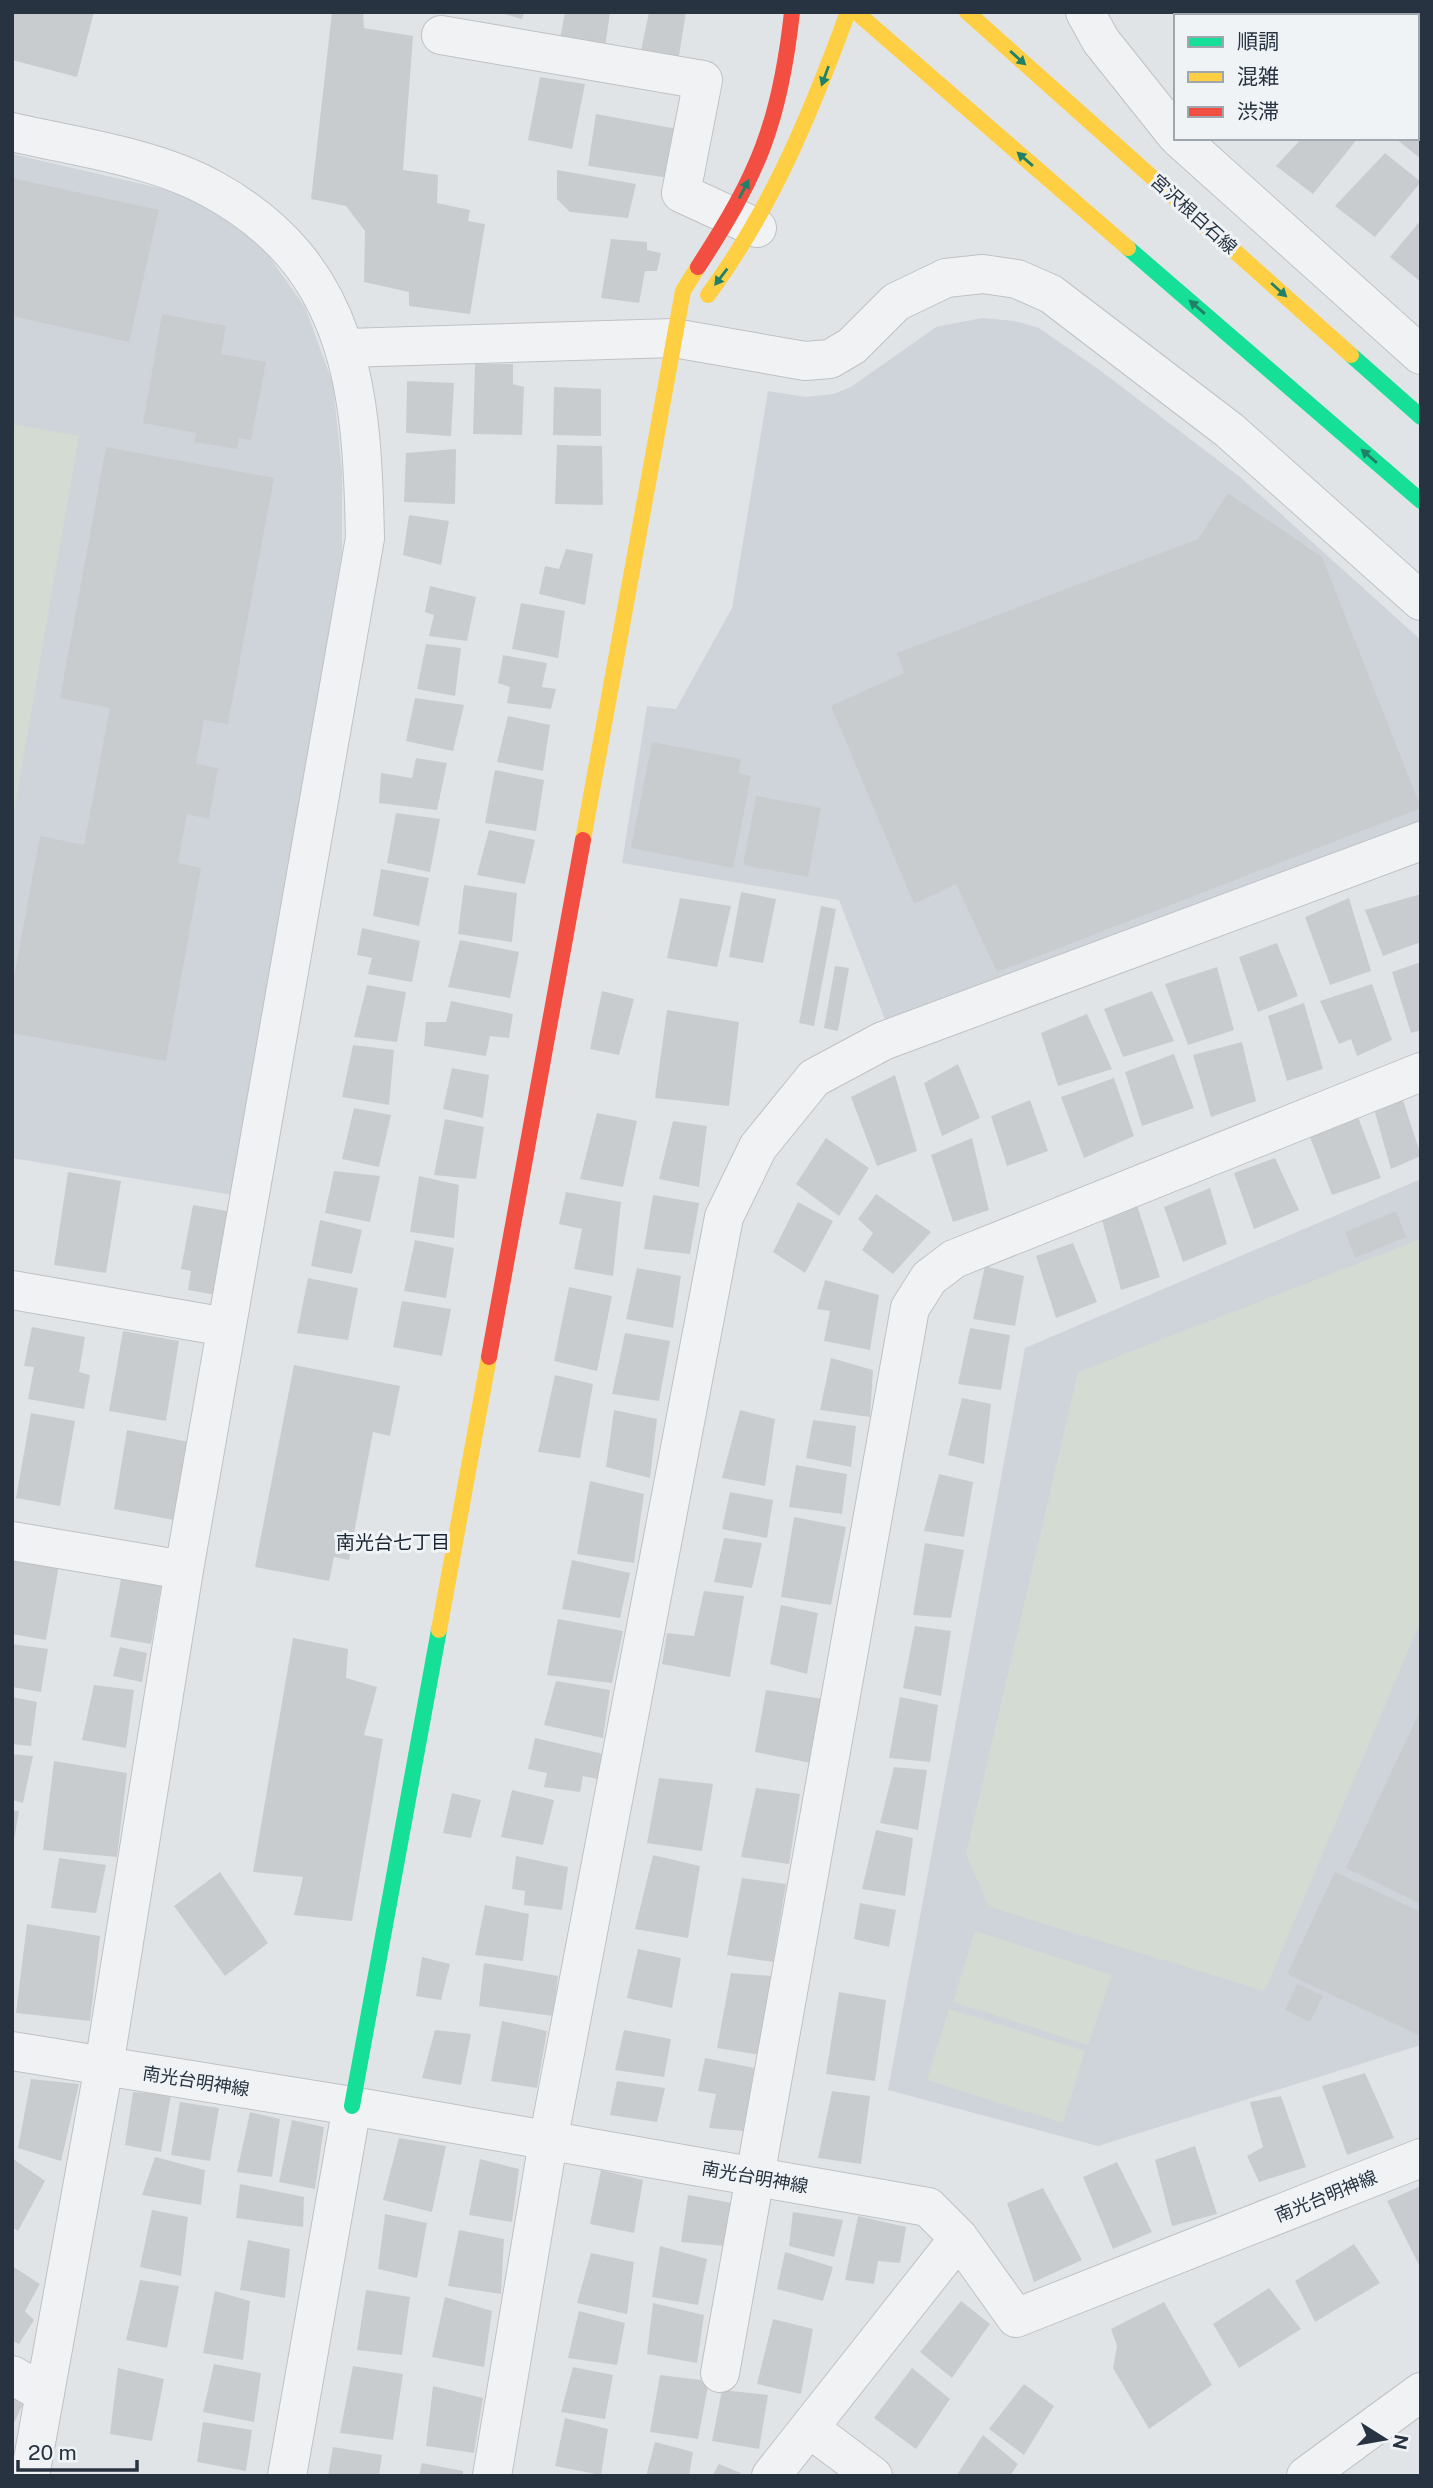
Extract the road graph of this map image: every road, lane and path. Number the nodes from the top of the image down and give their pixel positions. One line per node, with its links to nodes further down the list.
1 (792, 12): 10 (street, one-way to 1)
2 (848, 12): 10 (street, one-way to 10)
3 (856, 12): 15 (street, one-way to 3)
4 (967, 12): 14 (street, 宮沢根白石線, one-way to 14)
5 (1085, 12): 8 (street)
6 (440, 34): 10 (street)
7 (12, 132): 12 (street)
8 (1174, 133)
9 (1180, 140): 13 (street)
10 (743, 222): 11 (street, one-way to 11); 11 (street)
11 (674, 338): 12 (street); 16 (street); 25 (street)
12 (346, 348): 20 (street)
13 (1421, 355)
14 (1421, 417)
15 (1421, 501)
16 (1421, 601)
17 (1421, 841): 26 (street)
18 (1421, 1072): 28 (street)
19 (12, 1290): 20 (street)
20 (226, 1327): 22 (street)
21 (12, 1541): 22 (street)
22 (184, 1570): 24 (street)
23 (12, 2051): 24 (street, 南光台明神線)
24 (104, 2066): 25 (street, 南光台明神線); 33 (street)
25 (352, 2106): 26 (street, 南光台明神線); 36 (street)
26 (548, 2142): 28 (street, 南光台明神線); 37 (street)
27 (1421, 2158): 29 (street, 南光台明神線)
28 (754, 2177): 29 (street, 南光台明神線); 30 (street)
29 (959, 2238): 34 (street)
30 (720, 2373)
31 (12, 2375): 33 (street)
32 (1421, 2392): 40 (street)
33 (45, 2393): 35 (street)
34 (809, 2427): 38 (street); 39 (street)
35 (30, 2476)
36 (287, 2476)
37 (492, 2476)
38 (771, 2476)
39 (873, 2476)
40 (1306, 2476)

